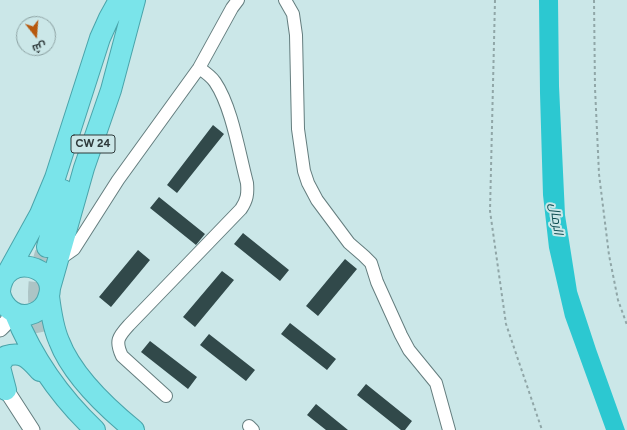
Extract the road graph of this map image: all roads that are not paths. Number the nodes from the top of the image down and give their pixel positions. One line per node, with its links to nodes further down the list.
1 (120, 0): 6 (highway, CW 24); 7 (highway, CW 24)
2 (135, 0): 6 (highway, CW 24)
3 (238, 0): 5 (street)
4 (285, 0): 20 (street)
5 (199, 68): 6 (street); 15 (street)
6 (53, 252): 8 (highway, CW 24)
7 (2, 283): 8 (highway); 9 (highway)
8 (49, 292): 9 (highway); 19 (highway, CW 24)
9 (13, 312): 10 (street); 14 (highway)
10 (0, 329)
11 (42, 332): 18 (highway)
12 (0, 366): 13 (highway); 14 (highway)
13 (2, 386): 16 (street)
14 (57, 389): 17 (highway)
15 (166, 396)
16 (32, 430)
17 (95, 430)
18 (108, 430)
19 (134, 430)
20 (449, 430)

